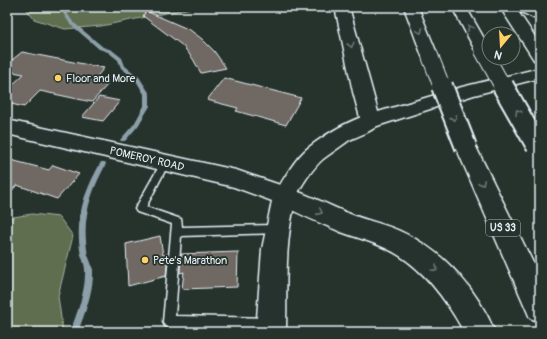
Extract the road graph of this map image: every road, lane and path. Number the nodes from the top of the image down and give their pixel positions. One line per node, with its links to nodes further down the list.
1 (342, 7): 9 (main road, one-way to 9)
2 (410, 7): 16 (main road, US 33, one-way to 16, bridge)
3 (458, 7): 11 (main road, one-way to 3, bridge)
4 (507, 7): 7 (main road)
5 (521, 7): 6 (main road)
6 (540, 17)
7 (540, 56)
8 (540, 73): 9 (main road)
9 (371, 121): 13 (main road)
10 (7, 128): 12 (main road, POMEROY ROAD)
11 (539, 148)
12 (165, 163): 13 (main road, POMEROY ROAD); 15 (lane)
13 (285, 196): 14 (main road); 18 (main road, POMEROY ROAD, one-way to 18)
14 (277, 229): 15 (lane); 17 (main road)
15 (176, 232): 17 (lane)
16 (540, 308)
17 (271, 328)
18 (480, 332)

